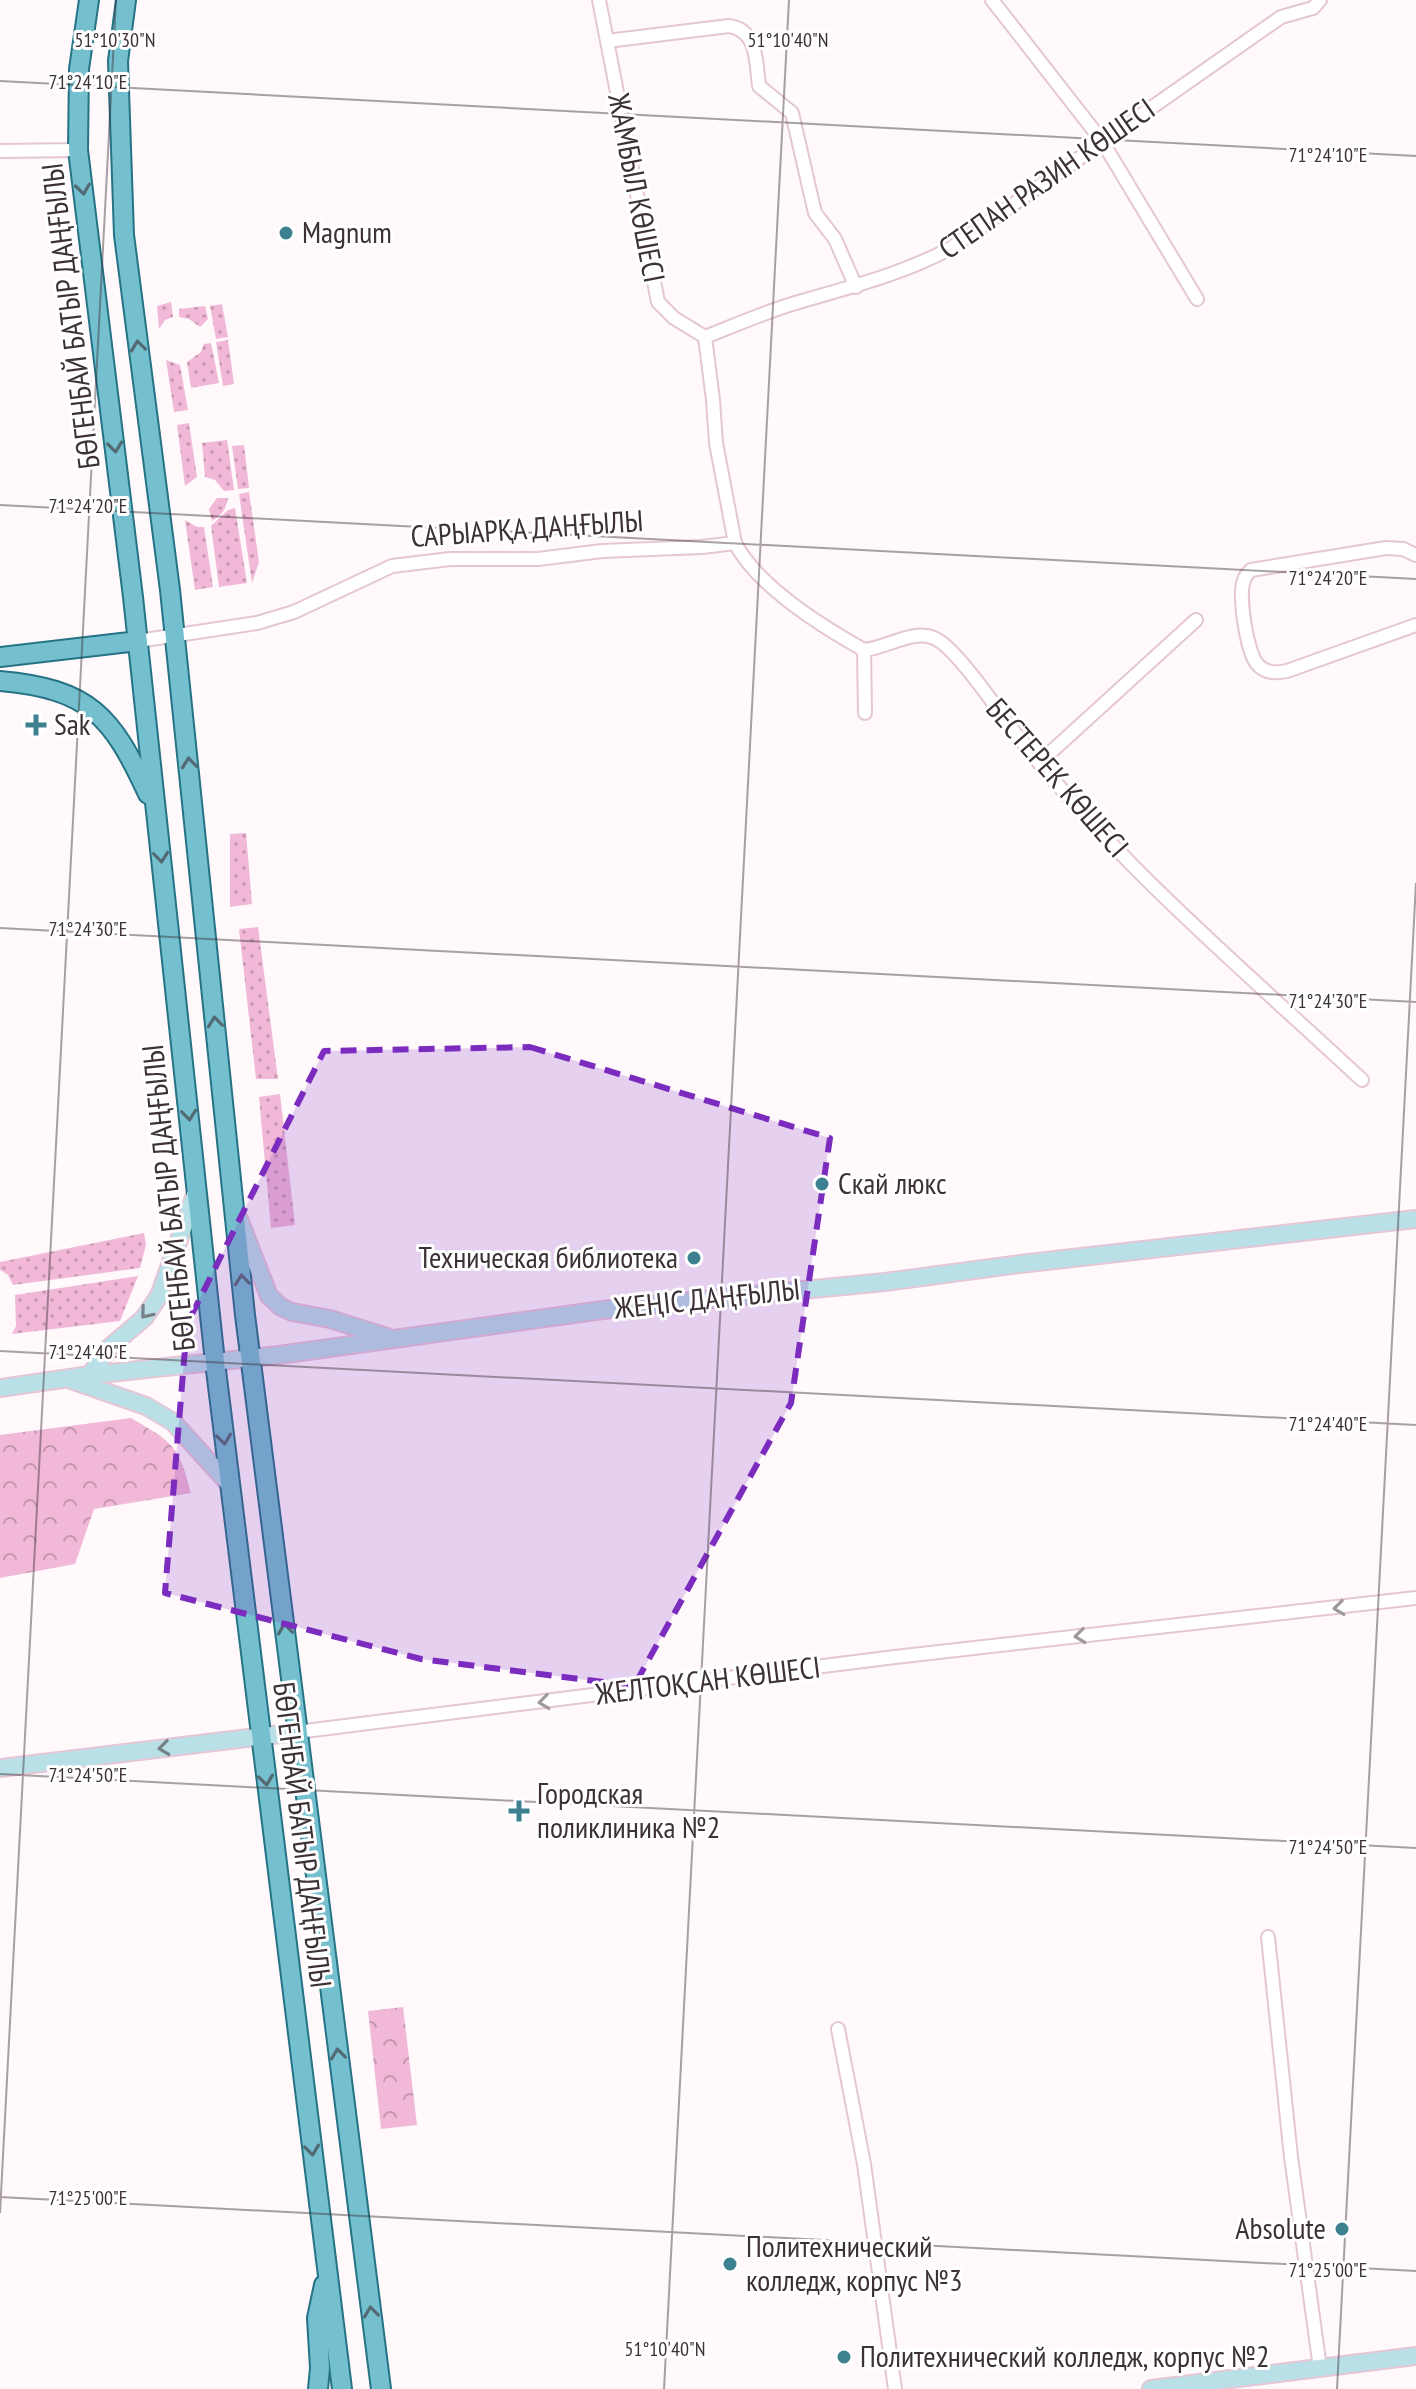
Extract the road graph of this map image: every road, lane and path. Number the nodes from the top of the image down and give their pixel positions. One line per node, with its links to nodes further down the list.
1 (89, 0): 8 (main road, БӨГЕНБАЙ БАТЫР ДАҢҒЫЛЫ)
2 (126, 0): 17 (main road, БӨГЕНБАЙ БАТЫР ДАҢҒЫЛЫ, one-way to 2)
3 (599, 0): 6 (street, ЖАМБЫЛ КӨШЕСІ)
4 (992, 0): 7 (street)
5 (1320, 0): 7 (street, СТЕПАН РАЗИН КӨШЕСІ)
6 (607, 41): 10 (street); 12 (street, ЖАМБЫЛ КӨШЕСІ)
7 (1102, 141): 10 (street, СТЕПАН РАЗИН КӨШЕСІ); 11 (street)
8 (78, 150): 9 (street); 18 (main road, БӨГЕНБАЙ БАТЫР ДАҢҒЫЛЫ, one-way to 18)
9 (1, 152)
10 (856, 287): 12 (street, СТЕПАН РАЗИН КӨШЕСІ)
11 (1197, 299)
12 (705, 337): 13 (street)
13 (735, 543): 17 (street, САРЫАРҚА ДАҢҒЫЛЫ); 19 (street)
14 (1416, 555): 16 (street)
15 (1196, 620): 23 (street)
16 (1416, 625)
17 (175, 635): 18 (street, САРЫАРҚА ДАҢҒЫЛЫ); 27 (main road, БӨГЕНБАЙ БАТЫР ДАҢҒЫЛЫ, one-way to 17)
18 (138, 641): 20 (main road, САРЫАРҚА ДАҢҒЫЛЫ); 24 (main road, БӨГЕНБАЙ БАТЫР ДАҢҒЫЛЫ)
19 (864, 650): 22 (street); 23 (street, БЕСТЕРЕК КӨШЕСІ)
20 (0, 657)
21 (0, 681): 24 (main road)
22 (865, 713)
23 (1039, 763): 25 (street, БЕСТЕРЕК КӨШЕСІ)
24 (156, 811): 26 (main road, БӨГЕНБАЙ БАТЫР ДАҢҒЫЛЫ, one-way to 26)
25 (1362, 1080)
26 (197, 1190): 31 (main road, БӨГЕНБАЙ БАТЫР ДАҢҒЫЛЫ); 32 (main road, one-way to 32)
27 (234, 1205): 29 (main road); 30 (main road, БӨГЕНБАЙ БАТЫР ДАҢҒЫЛЫ, one-way to 27)
28 (1416, 1219): 29 (main road, ЖЕҢІС ДАҢҒЫЛЫ)
29 (392, 1339): 30 (main road, ЖЕҢІС ДАҢҒЫЛЫ)
30 (251, 1358): 31 (main road, ЖЕҢІС ДАҢҒЫЛЫ); 37 (main road, БӨГЕНБАЙ БАТЫР ДАҢҒЫЛЫ, one-way to 30)
31 (215, 1362): 32 (main road, ЖЕҢІС ДАҢҒЫЛЫ); 35 (main road, БӨГЕНБАЙ БАТЫР ДАҢҒЫЛЫ, one-way to 35)
32 (90, 1375): 33 (main road, ЖЕҢІС ДАҢҒЫЛЫ)
33 (69, 1379): 34 (main road, ЖЕҢІС ДАҢҒЫЛЫ); 35 (main road)
34 (0, 1388)
35 (230, 1485): 38 (main road, БӨГЕНБАЙ БАТЫР ДАҢҒЫЛЫ)
36 (1416, 1598): 37 (street, ЖЕЛТОҚСАН КӨШЕСІ, one-way to 37)
37 (297, 1732): 38 (main road, ЖЕЛТОҚСАН КӨШЕСІ); 47 (main road, БӨГЕНБАЙ БАТЫР ДАҢҒЫЛЫ, one-way to 37)
38 (261, 1736): 39 (main road, ЖЕЛТОҚСАН КӨШЕСІ, one-way to 39); 42 (main road, БӨГЕНБАЙ БАТЫР ДАҢҒЫЛЫ, one-way to 42)
39 (0, 1768)
40 (1268, 1937): 44 (street)
41 (838, 2029): 48 (street)
42 (327, 2270): 45 (main road); 46 (main road, БӨГЕНБАЙ БАТЫР ДАҢҒЫЛЫ)
43 (1416, 2356): 44 (main road)
44 (1320, 2368): 49 (main road)
45 (318, 2389)
46 (342, 2389)
47 (384, 2389)
48 (895, 2389)
49 (1151, 2389)

